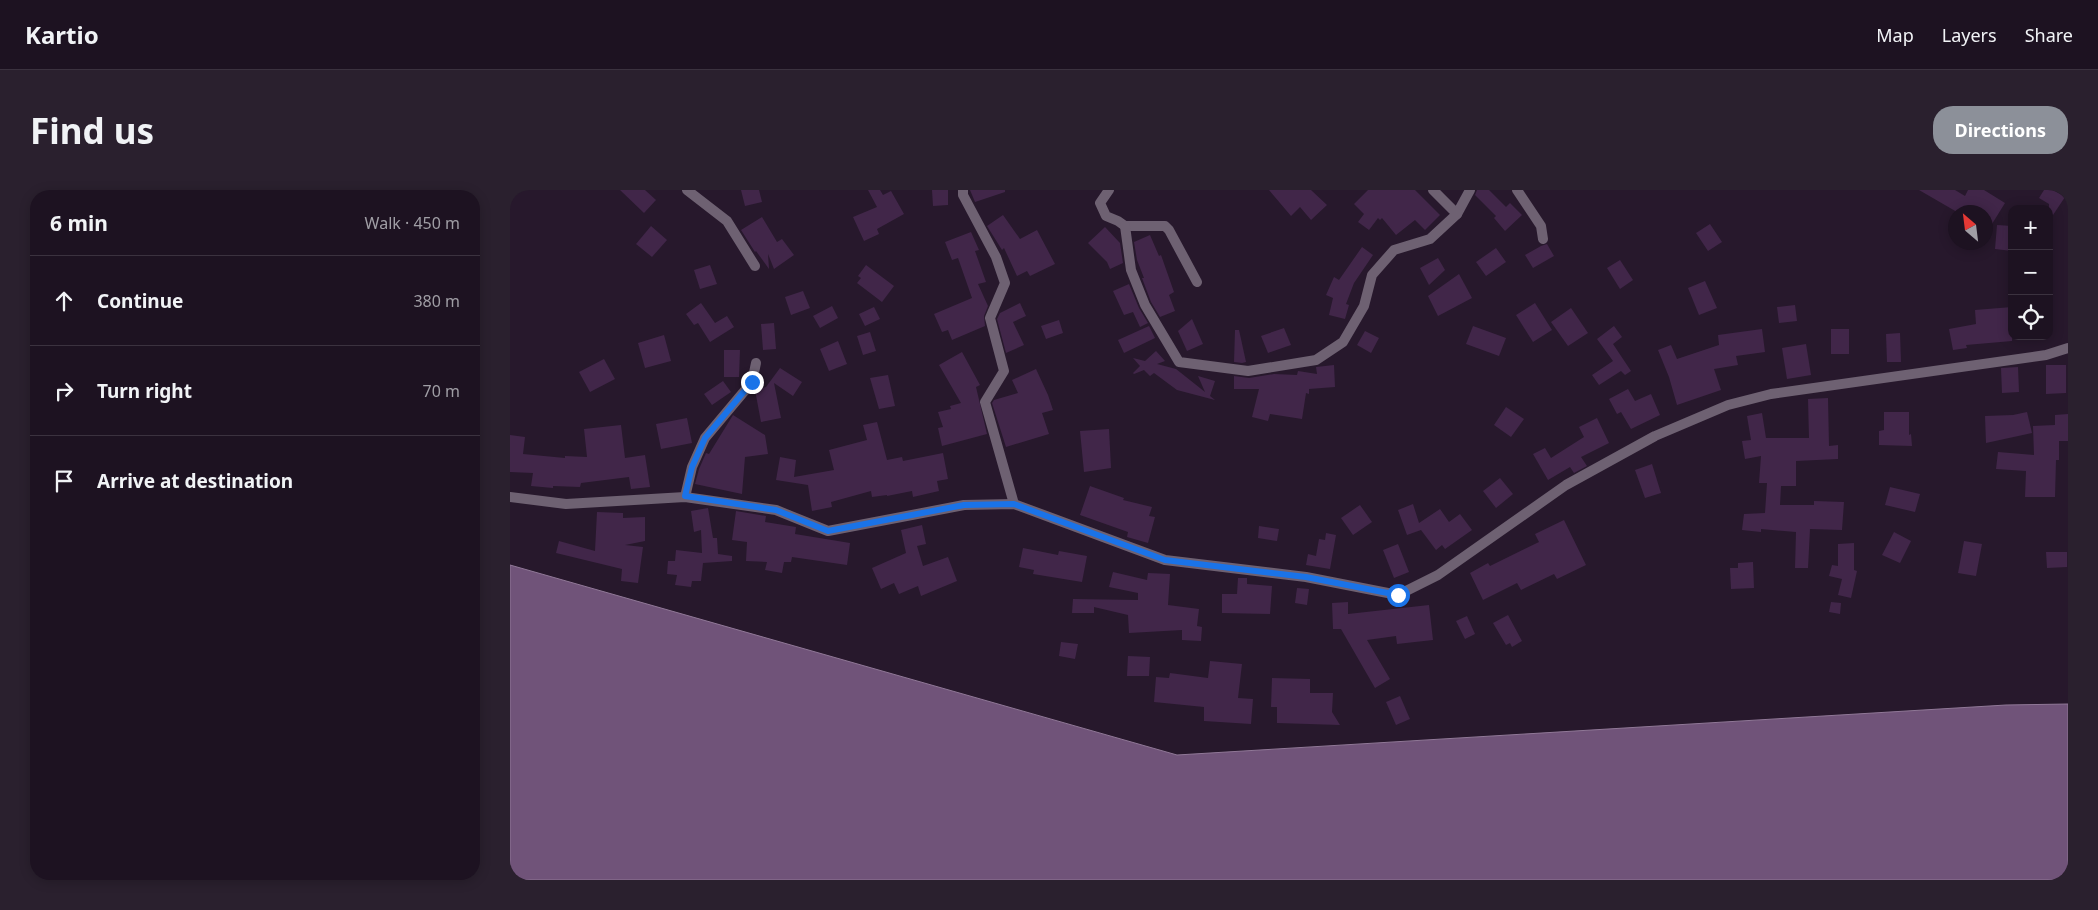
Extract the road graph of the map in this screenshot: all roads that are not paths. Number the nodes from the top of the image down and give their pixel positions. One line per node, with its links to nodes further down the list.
1 (687, 190): 10 (street)
2 (963, 190): 16 (street)
3 (1109, 190): 8 (street)
4 (1433, 190): 7 (street)
5 (1470, 190): 7 (street)
6 (1517, 190): 9 (street)
7 (1457, 214): 8 (street)
8 (1125, 226): 11 (street)
9 (1543, 239)
10 (756, 266)
11 (1198, 282)
12 (2068, 348): 16 (street)
13 (756, 364): 14 (street)
14 (685, 496): 15 (street); 16 (street)
15 (510, 497)
16 (1014, 504)

